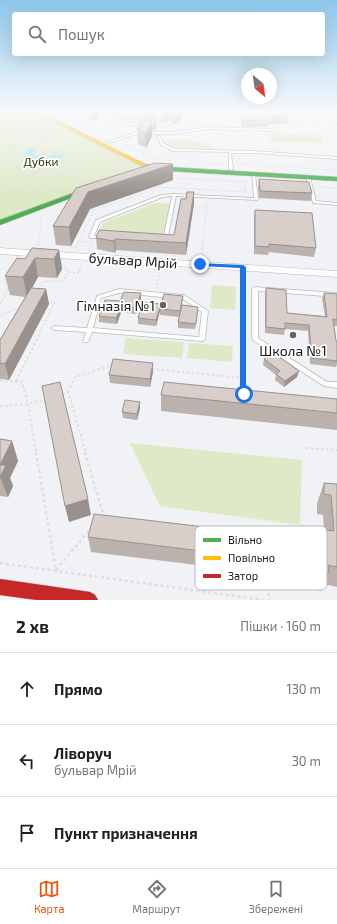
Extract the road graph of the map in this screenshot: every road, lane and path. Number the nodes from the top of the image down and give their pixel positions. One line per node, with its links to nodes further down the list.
1 (20, 138): 15 (path)
2 (46, 138): 13 (path)
3 (49, 138): 17 (path)
4 (93, 138): 11 (street)
5 (120, 138): 11 (lane)
6 (159, 138): 18 (lane)
7 (197, 138): 14 (path)
8 (231, 138): 10 (path)
9 (311, 138): 12 (path)
10 (231, 143)
11 (108, 145): 20 (path); 30 (street)
12 (337, 145)
13 (37, 147): 16 (path); 17 (path)
14 (216, 147)
15 (11, 148): 16 (path); 23 (path)
16 (24, 149): 21 (path)
17 (64, 152): 19 (path)
18 (230, 153): 22 (lane); 29 (path); 31 (lane)
19 (67, 154): 20 (path); 26 (path)
20 (94, 155): 33 (path)
21 (25, 157): 24 (path); 26 (path)
22 (337, 158)
23 (0, 160): 24 (path)
24 (8, 162): 28 (path)
25 (196, 162): 31 (path)
26 (67, 164): 32 (path)
27 (0, 165): 28 (path)
28 (6, 165): 32 (path)
29 (246, 165): 31 (path); 36 (path)
30 (155, 166): 31 (street); 35 (street); 45 (street)
31 (230, 166): 39 (street)
32 (65, 168): 33 (path); 40 (path)
33 (70, 168): 38 (path)
34 (0, 169): 40 (path)
35 (136, 169): 38 (path)
36 (318, 169): 39 (path); 39 (path)
37 (337, 170): 39 (path)
38 (122, 171): 41 (path)
39 (334, 172)
40 (63, 173): 41 (path); 49 (path); 55 (path); 59 (path)
41 (111, 174): 42 (path)
42 (122, 175)
43 (165, 177): 48 (path)
44 (308, 177): 45 (street); 47 (street); 51 (lane)
45 (253, 178): 48 (path); 48 (path); 58 (lane)
46 (0, 179): 54 (path)
47 (337, 179)
48 (245, 182): 58 (path)
49 (86, 184)
50 (99, 186): 64 (street)
51 (309, 186): 52 (path); 60 (lane)
52 (337, 188)
53 (0, 189): 54 (path)
54 (11, 189): 55 (path)
55 (14, 191): 57 (path); 59 (path)
56 (174, 195): 58 (lane); 66 (lane); 68 (lane)
57 (0, 196)
58 (208, 197): 62 (path)
59 (24, 200): 63 (path); 64 (path)
60 (337, 204)
61 (184, 207): 62 (path)
62 (207, 208): 74 (path)
63 (8, 212)
64 (36, 213): 65 (street); 72 (path)
65 (0, 223)
66 (106, 238)
67 (98, 240): 70 (path)
68 (158, 240)
69 (78, 241): 70 (path)
70 (92, 242): 73 (path)
71 (0, 252): 72 (street, бульвар Мрій)
72 (37, 253): 73 (street, бульвар Мрій)
73 (85, 256): 74 (street, бульвар Мрій)
74 (200, 264): 75 (street, бульвар Мрій)
75 (243, 267): 80 (street, бульвар Мрій); 94 (path)
76 (81, 268): 79 (path)
77 (160, 271): 83 (path)
78 (69, 272): 82 (path)
79 (79, 274)
80 (337, 274)
81 (10, 285): 86 (path)
82 (36, 294)
83 (155, 294): 90 (lane); 90 (lane)
84 (337, 295): 97 (lane)
85 (40, 302): 96 (path)
86 (0, 304)
87 (26, 304): 88 (path)
88 (0, 316)
89 (54, 328): 90 (lane)
90 (88, 330): 91 (lane)
91 (86, 341)
92 (117, 366): 98 (path)
93 (148, 369): 94 (path)
94 (244, 378): 100 (path)
95 (0, 381): 96 (path)
96 (16, 382): 102 (path)
97 (337, 385)
98 (68, 392): 99 (path); 106 (path)
99 (61, 394)
100 (244, 394)
101 (48, 398): 102 (path)
102 (28, 404): 103 (path); 109 (path)
103 (0, 406)
104 (306, 448): 105 (path)
105 (337, 450)
106 (100, 521)
107 (95, 525): 109 (path)
108 (0, 562): 109 (path)
109 (56, 570): 113 (path)
110 (0, 587): 112 (street)
111 (268, 590): 115 (path)
112 (90, 600)
113 (256, 600): 114 (path)
114 (263, 600)
115 (269, 600)

